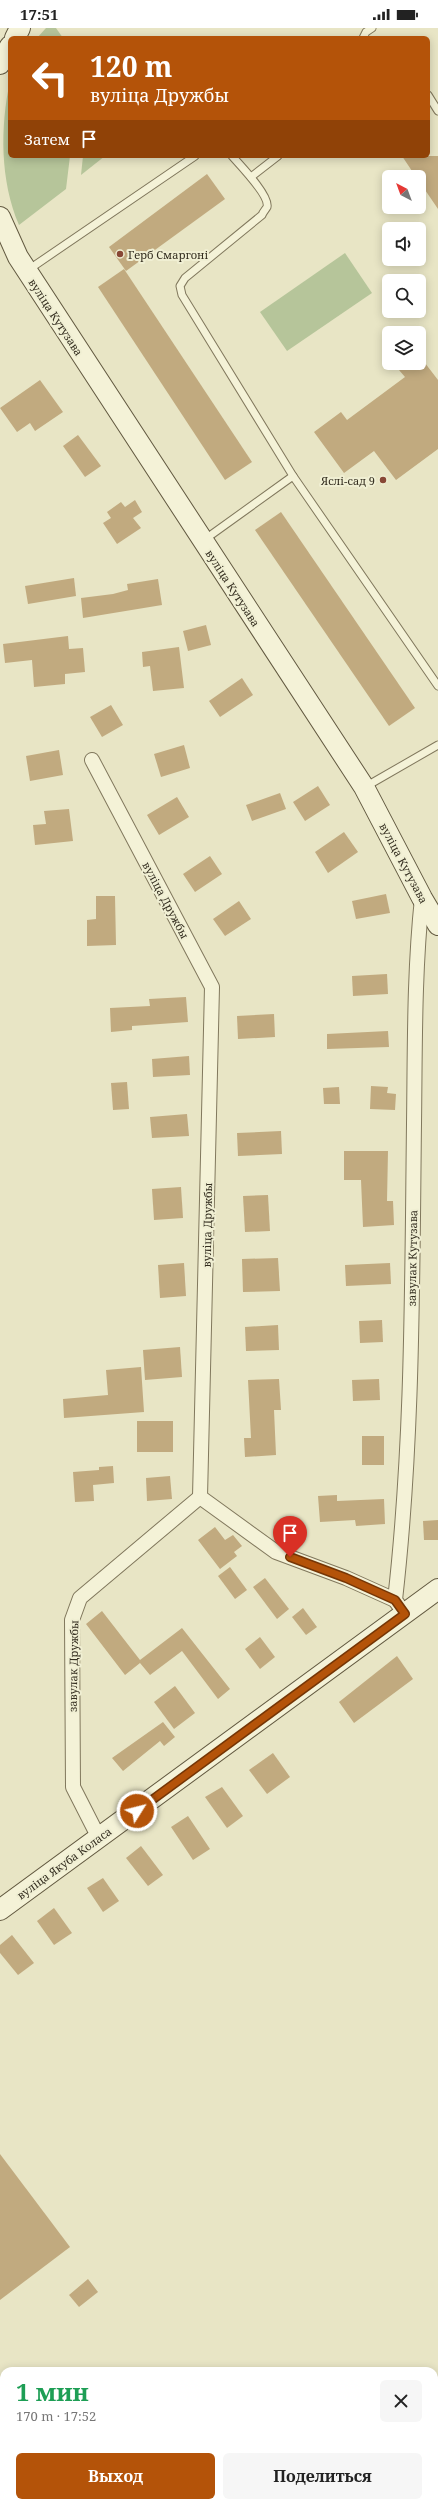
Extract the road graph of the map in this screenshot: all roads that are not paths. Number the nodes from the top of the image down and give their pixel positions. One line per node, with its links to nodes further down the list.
1 (372, 28): 2 (lane)
2 (364, 36)
3 (8, 50): 4 (main road)
4 (0, 64)
5 (430, 98): 6 (lane)
6 (438, 111)
7 (192, 158): 13 (lane)
8 (234, 158): 10 (lane)
9 (275, 158): 10 (lane)
10 (251, 177): 14 (lane)
11 (0, 217): 13 (main road, вуліца Кутузава)
12 (0, 244): 13 (main road, вуліца Кутузава)
13 (22, 264): 15 (main road, вуліца Кутузава)
14 (293, 476): 15 (lane); 16 (lane)
15 (202, 541): 19 (main road, вуліца Кутузава)
16 (438, 686)
17 (438, 746): 19 (lane)
18 (92, 760): 22 (street, вуліца Дружбы)
19 (364, 787): 20 (main road, вуліца Кутузава)
20 (422, 898): 21 (main road, вуліца Кутузава); 24 (street, завулак Кутузава)
21 (438, 925)
22 (200, 1497): 24 (street); 25 (street, завулак Дружбы)
23 (438, 1589): 24 (main road, вуліца Якуба Коласа)
24 (400, 1607): 25 (main road, вуліца Якуба Коласа)
25 (99, 1838): 26 (main road, вуліца Якуба Коласа)
26 (0, 1910)

